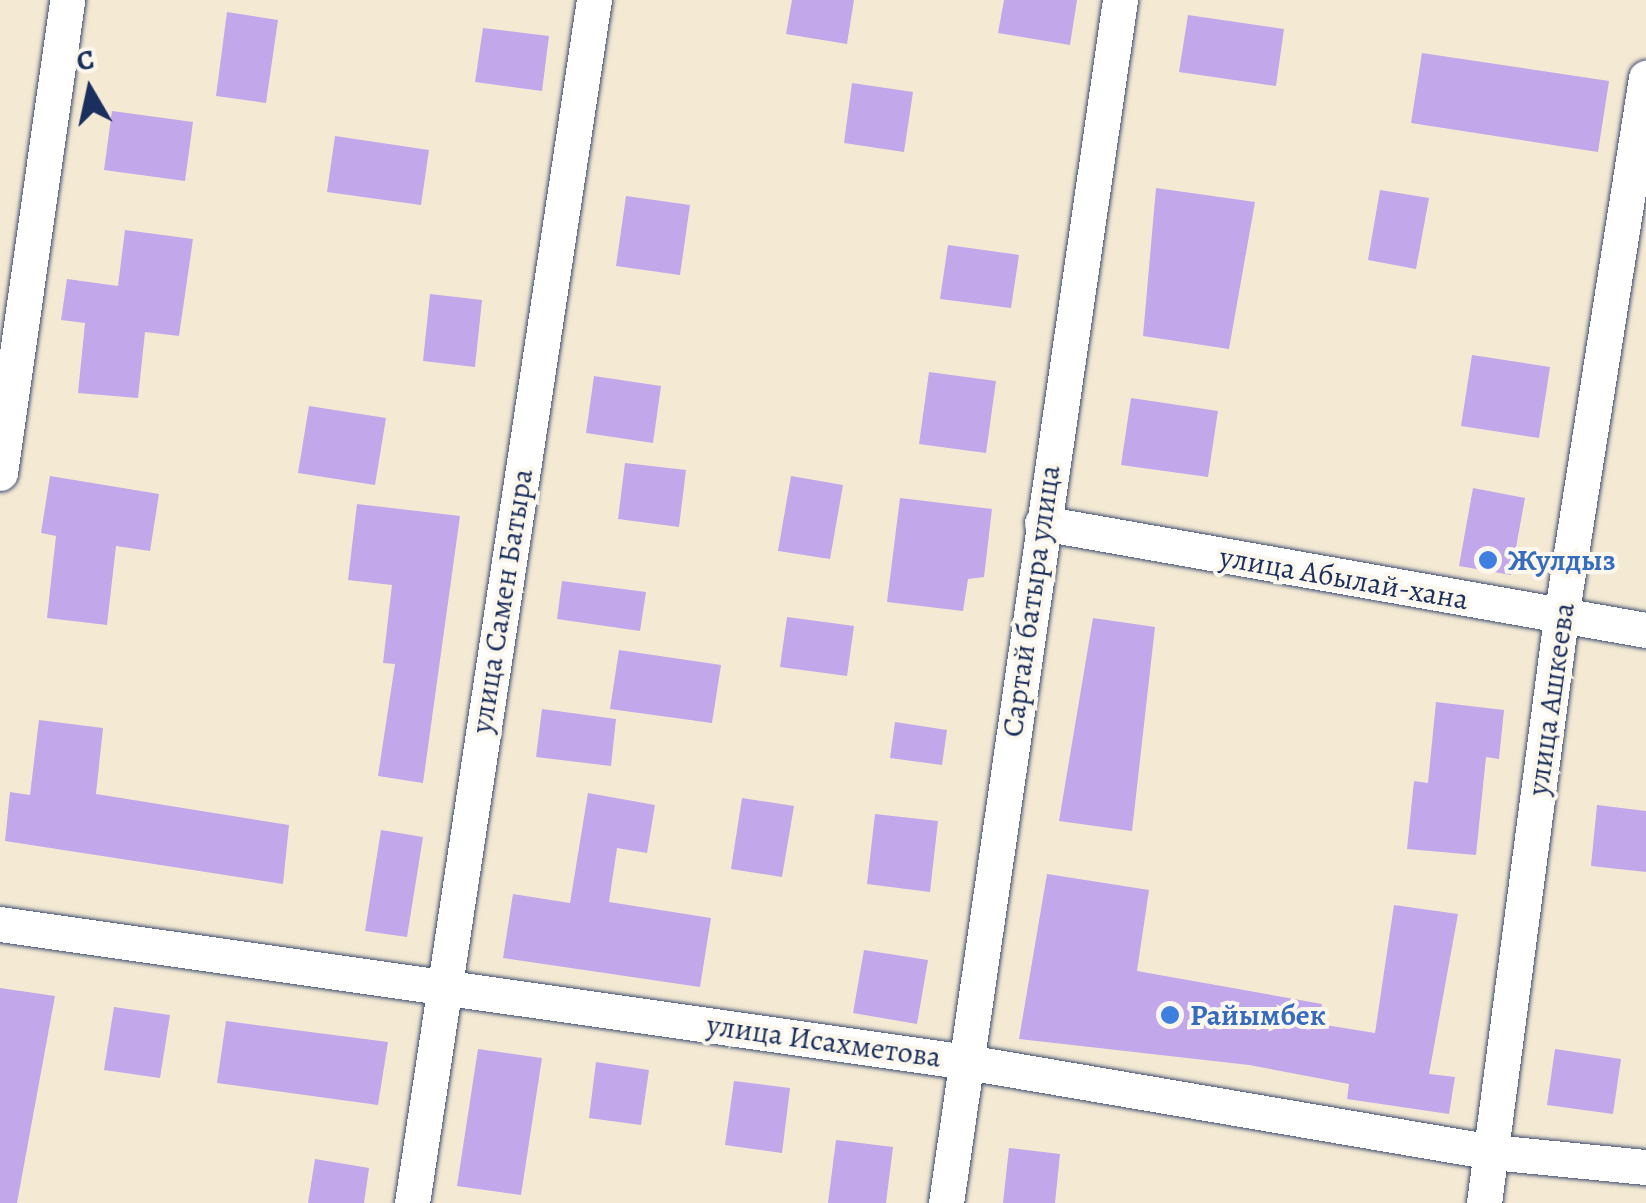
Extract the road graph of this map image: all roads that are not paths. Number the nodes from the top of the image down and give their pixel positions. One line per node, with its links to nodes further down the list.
1 (66, 0): 5 (street)
2 (594, 0): 10 (street, улица Самен Батыра)
3 (1120, 0): 6 (street, Сартай батыра улица)
4 (1646, 78): 7 (street, улица Ашкеева)
5 (0, 473)
6 (1042, 523): 7 (street, улица Абылай-хана); 11 (street, Сартай батыра улица)
7 (1561, 617): 8 (street, улица Абылай-хана); 12 (street, улица Ашкеева)
8 (1646, 630)
9 (0, 924): 10 (street, улица Исахметова)
10 (443, 986): 11 (street, улица Исахметова); 14 (street, улица Самен Батыра)
11 (967, 1062): 12 (street, улица Исахметова); 15 (street, Сартай батыра улица)
12 (1492, 1152): 13 (street, улица Исахметова); 16 (street, улица Ашкеева)
13 (1646, 1167)
14 (412, 1203)
15 (946, 1203)
16 (1484, 1203)

